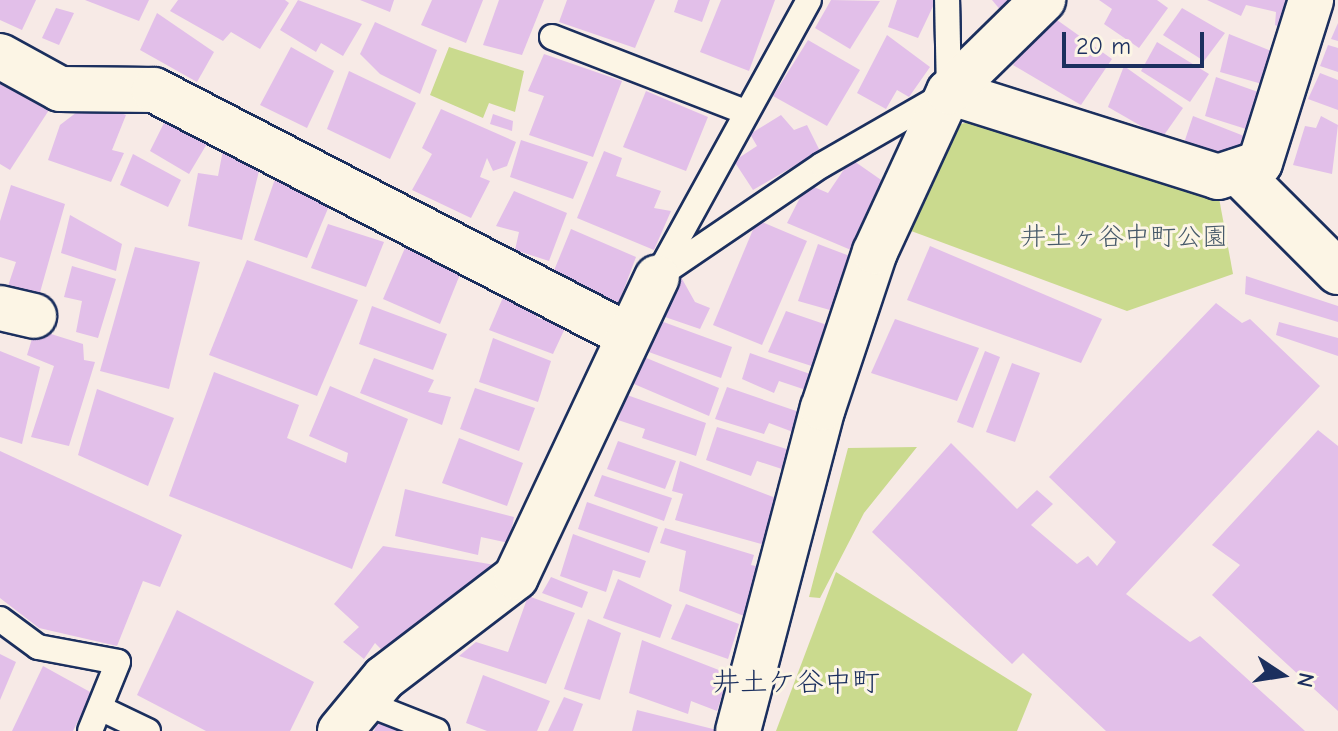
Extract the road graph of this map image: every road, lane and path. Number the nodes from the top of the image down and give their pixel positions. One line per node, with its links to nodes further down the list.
1 (809, 0): 8 (lane)
2 (947, 0): 7 (lane)
3 (1043, 0): 7 (street)
4 (1311, 0): 9 (street)
5 (552, 37): 8 (lane)
6 (0, 56): 12 (street)
7 (949, 92): 9 (street); 11 (lane); 19 (street)
8 (745, 112): 11 (lane)
9 (1237, 171): 10 (street)
10 (1338, 272)
11 (657, 277): 12 (street)
12 (629, 336): 15 (street)
13 (0, 619): 14 (lane)
14 (102, 709): 16 (lane); 17 (lane)
15 (351, 716): 18 (lane)
16 (90, 731)
17 (148, 731)
18 (437, 731)
19 (738, 731)

